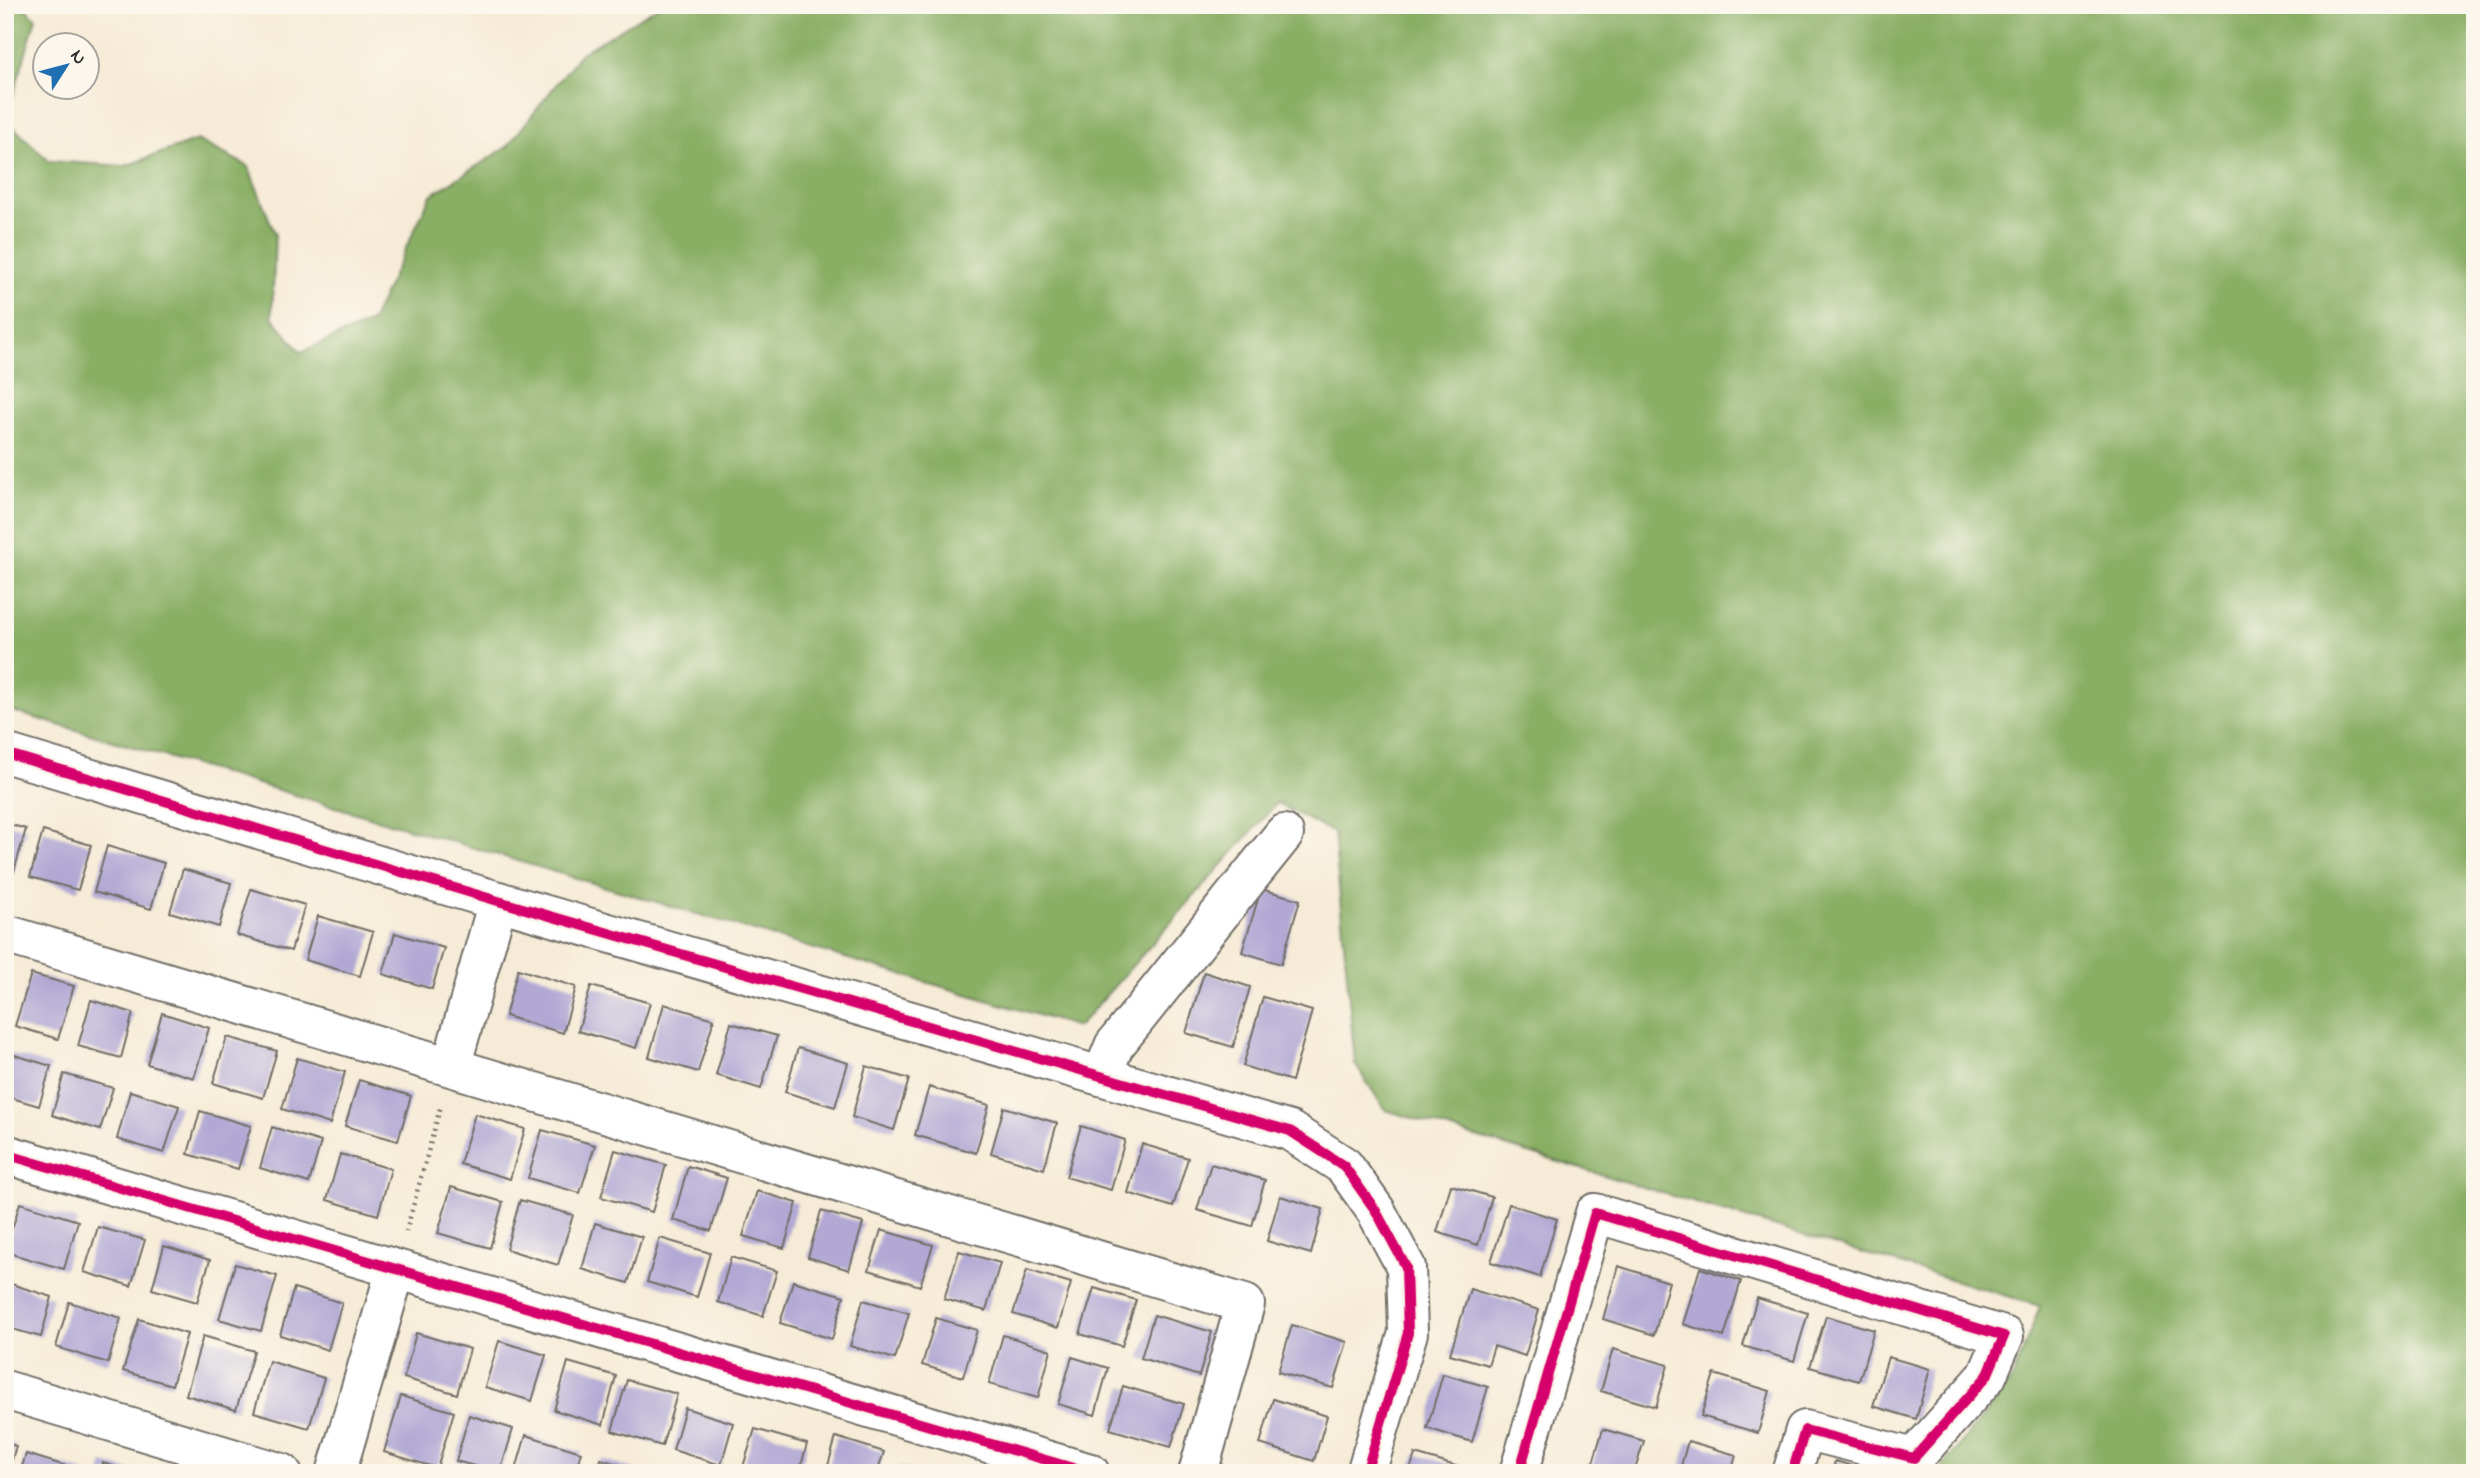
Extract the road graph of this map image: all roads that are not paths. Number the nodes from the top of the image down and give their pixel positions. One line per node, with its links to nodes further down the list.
1 (5, 753): 3 (street)
2 (1284, 834): 6 (street)
3 (498, 901): 5 (street); 6 (street)
4 (5, 934): 5 (street)
5 (451, 1067): 13 (street)
6 (1102, 1076): 14 (street)
7 (5, 1154): 8 (street)
8 (396, 1269): 11 (street); 12 (street)
9 (5, 1390): 10 (street)
10 (282, 1473)
11 (336, 1473)
12 (1090, 1473)
13 (1198, 1473)
14 (1366, 1473)
15 (1519, 1473): 16 (street)
16 (1792, 1473)

